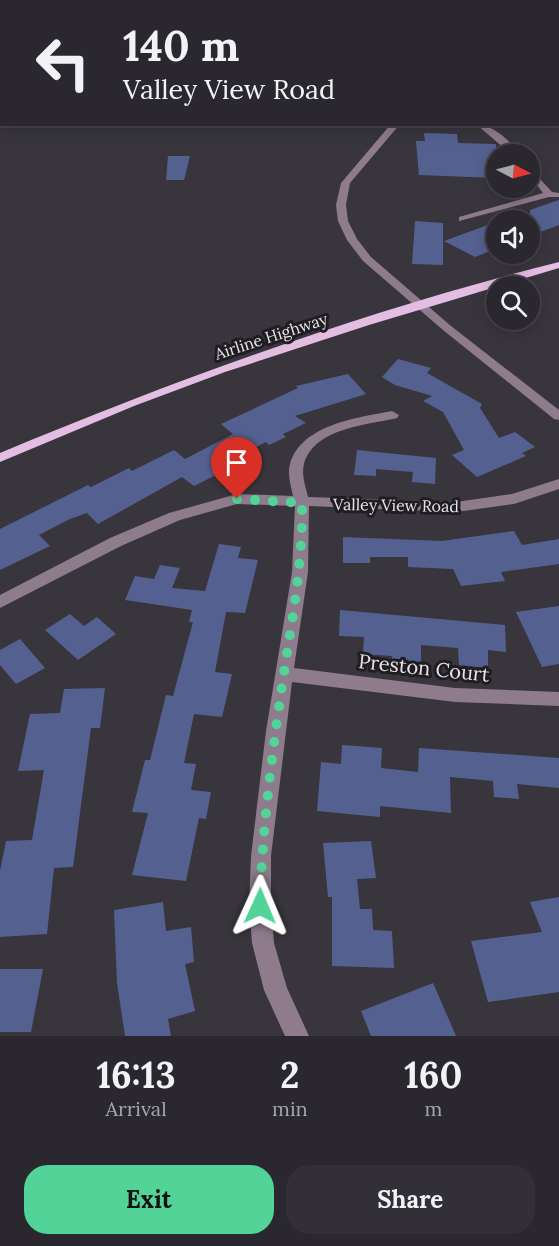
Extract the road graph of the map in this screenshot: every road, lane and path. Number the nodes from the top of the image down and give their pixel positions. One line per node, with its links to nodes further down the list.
1 (394, 126): 8 (street)
2 (483, 126): 3 (street)
3 (506, 144)
4 (540, 181): 5 (street)
5 (554, 195): 6 (street)
6 (462, 219)
7 (559, 265): 8 (main road, Airline Highway)
8 (420, 304): 10 (street); 11 (main road, Airline Highway)
9 (392, 415): 13 (street)
10 (559, 416)
11 (0, 458)
12 (559, 484): 13 (street, Valley View Road)
13 (302, 503): 14 (street, Valley View Road); 15 (street)
14 (0, 602)
15 (284, 674): 16 (street, Preston Court); 17 (street)
16 (559, 699)
17 (297, 1036)

